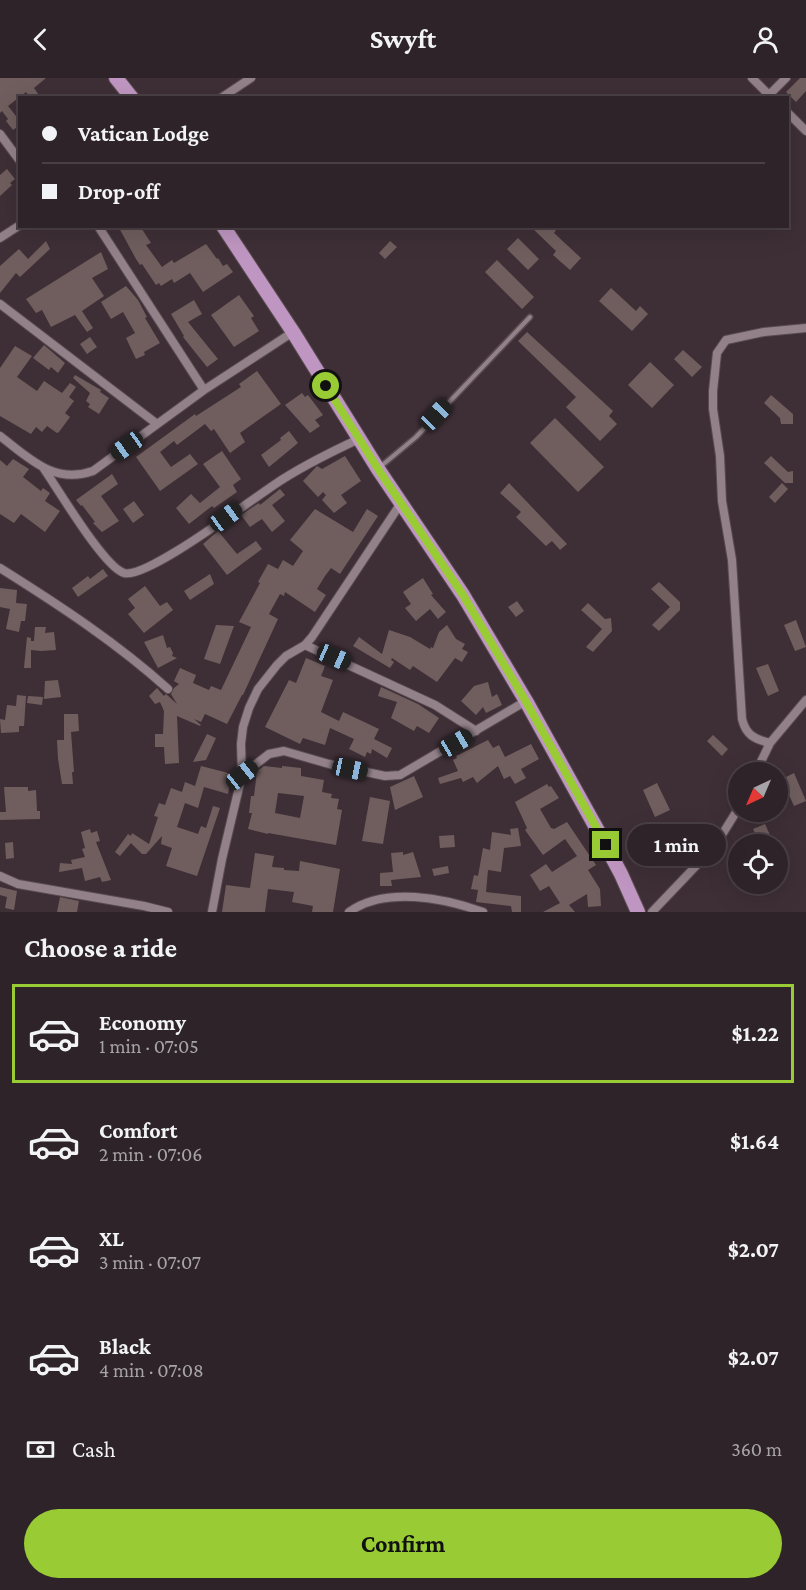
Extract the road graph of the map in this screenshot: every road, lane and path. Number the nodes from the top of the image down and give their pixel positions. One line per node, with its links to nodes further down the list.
1 (116, 78): 5 (highway)
2 (251, 78): 6 (street)
3 (752, 78): 7 (street)
4 (786, 78): 7 (street)
5 (130, 96)
6 (224, 96)
7 (771, 96)
8 (789, 113): 9 (street)
9 (806, 131)
10 (0, 134): 11 (street)
11 (18, 158)
12 (18, 226): 15 (street)
13 (99, 228): 20 (street)
14 (224, 228): 19 (highway)
15 (0, 238)
16 (0, 304): 21 (street)
17 (530, 317): 25 (lane)
18 (806, 328): 33 (street)
19 (293, 332): 20 (street); 23 (highway)
20 (204, 390): 21 (street)
21 (157, 424): 24 (street)
22 (0, 436): 24 (street)
23 (359, 439): 24 (street); 25 (highway)
24 (45, 469)
25 (378, 469): 26 (highway)
26 (402, 502): 28 (street); 30 (highway)
27 (0, 568): 29 (street)
28 (305, 645): 32 (street); 35 (street)
29 (168, 689)
30 (525, 700): 32 (street); 37 (highway)
31 (806, 700): 33 (street)
32 (476, 731): 35 (street)
33 (770, 743): 34 (street)
34 (761, 762)
35 (242, 775): 40 (street)
36 (730, 822): 44 (street)
37 (621, 874): 43 (highway); 44 (highway)
38 (0, 876): 39 (street)
39 (168, 912)
40 (212, 912)
41 (350, 912): 42 (street)
42 (483, 912)
43 (638, 912)
44 (650, 912)

